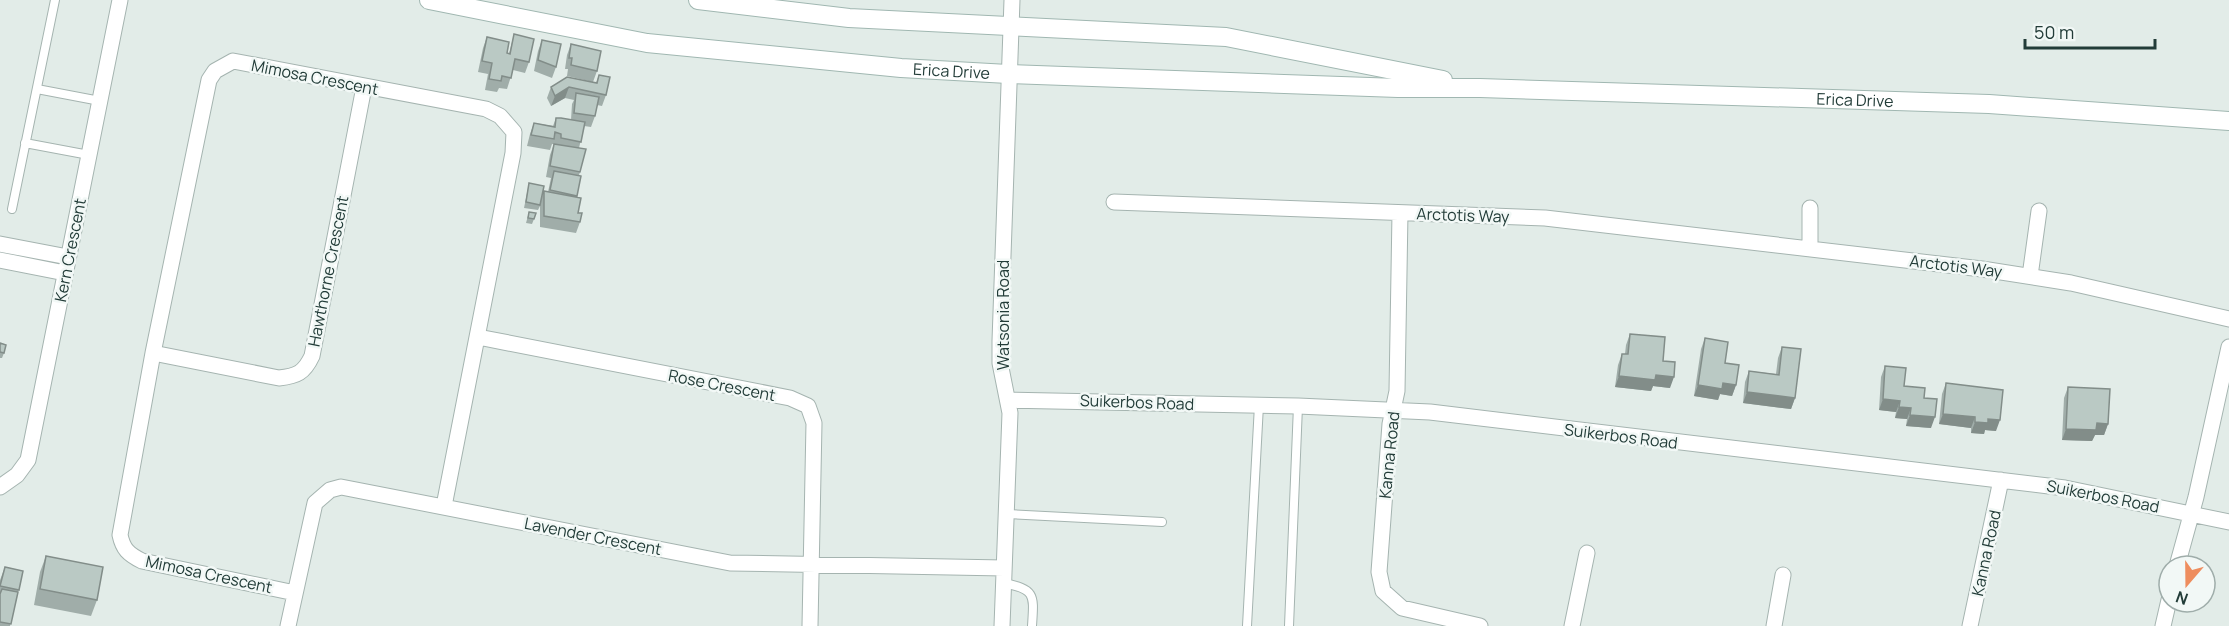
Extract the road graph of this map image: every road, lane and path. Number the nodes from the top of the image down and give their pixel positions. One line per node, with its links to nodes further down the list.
1 (55, 0): 10 (lane)
2 (120, 0): 11 (street, Kern Crescent)
3 (429, 0): 7 (main road, Erica Drive)
4 (698, 0): 6 (main road, Erica Drive)
5 (1012, 0): 6 (street, Watsonia Road)
6 (1011, 28): 7 (street, Watsonia Road); 9 (main road, Erica Drive)
7 (1008, 74): 9 (main road, Erica Drive); 30 (street, Watsonia Road)
8 (364, 87): 27 (street, Mimosa Crescent); 29 (street, Mimosa Crescent); 29 (street, Hawthorne Crescent)
9 (1480, 88): 12 (main road, Erica Drive)
10 (37, 89): 11 (lane); 13 (lane)
11 (99, 101): 14 (street, Kern Crescent)
12 (2229, 121)
13 (25, 143): 14 (lane); 17 (lane)
14 (89, 154): 22 (street, Kern Crescent)
15 (1114, 202): 19 (street, Arctotis Way)
16 (1809, 208): 21 (street)
17 (12, 209)
18 (2039, 211): 25 (street)
19 (1400, 213): 21 (street, Arctotis Way); 33 (street, Kanna Road)
20 (0, 244): 22 (street)
21 (1810, 249): 25 (street, Arctotis Way)
22 (68, 257): 24 (street, Kern Crescent)
23 (0, 260): 24 (street)
24 (65, 273): 35 (street, Kern Crescent)
25 (2030, 276): 26 (street, Arctotis Way)
26 (2229, 319)
27 (478, 337): 36 (street, Mimosa Crescent); 43 (street, Rose Crescent)
28 (2229, 347): 37 (street)
29 (153, 353): 46 (street, Mimosa Crescent)
30 (1009, 400): 31 (street, Suikerbos Road); 38 (street, Watsonia Road)
31 (1259, 405): 32 (street, Suikerbos Road); 51 (lane)
32 (1298, 406): 33 (street, Suikerbos Road); 52 (lane)
33 (1394, 409): 34 (street, Suikerbos Road); 53 (street, Kanna Road)
34 (2001, 480): 37 (street, Suikerbos Road); 56 (street, Kanna Road)
35 (0, 488)
36 (444, 506): 43 (street, Lavender Crescent); 46 (street, Lavender Crescent)
37 (2190, 513): 40 (street, Suikerbos Road); 42 (street)
38 (1007, 514): 39 (lane); 45 (street, Watsonia Road)
39 (1162, 522)
40 (2229, 522)
41 (1587, 553): 54 (street)
42 (2180, 554)
43 (811, 564): 45 (street, Lavender Crescent); 48 (street)
44 (1783, 575): 55 (street)
45 (1003, 576): 49 (street, Watsonia Road); 50 (lane)
46 (295, 592): 47 (street, Lavender Crescent)
47 (288, 626)
48 (810, 626)
49 (1002, 626)
50 (1032, 626)
51 (1247, 626)
52 (1289, 626)
53 (1480, 626)
54 (1572, 626)
55 (1774, 626)
56 (1970, 626)

